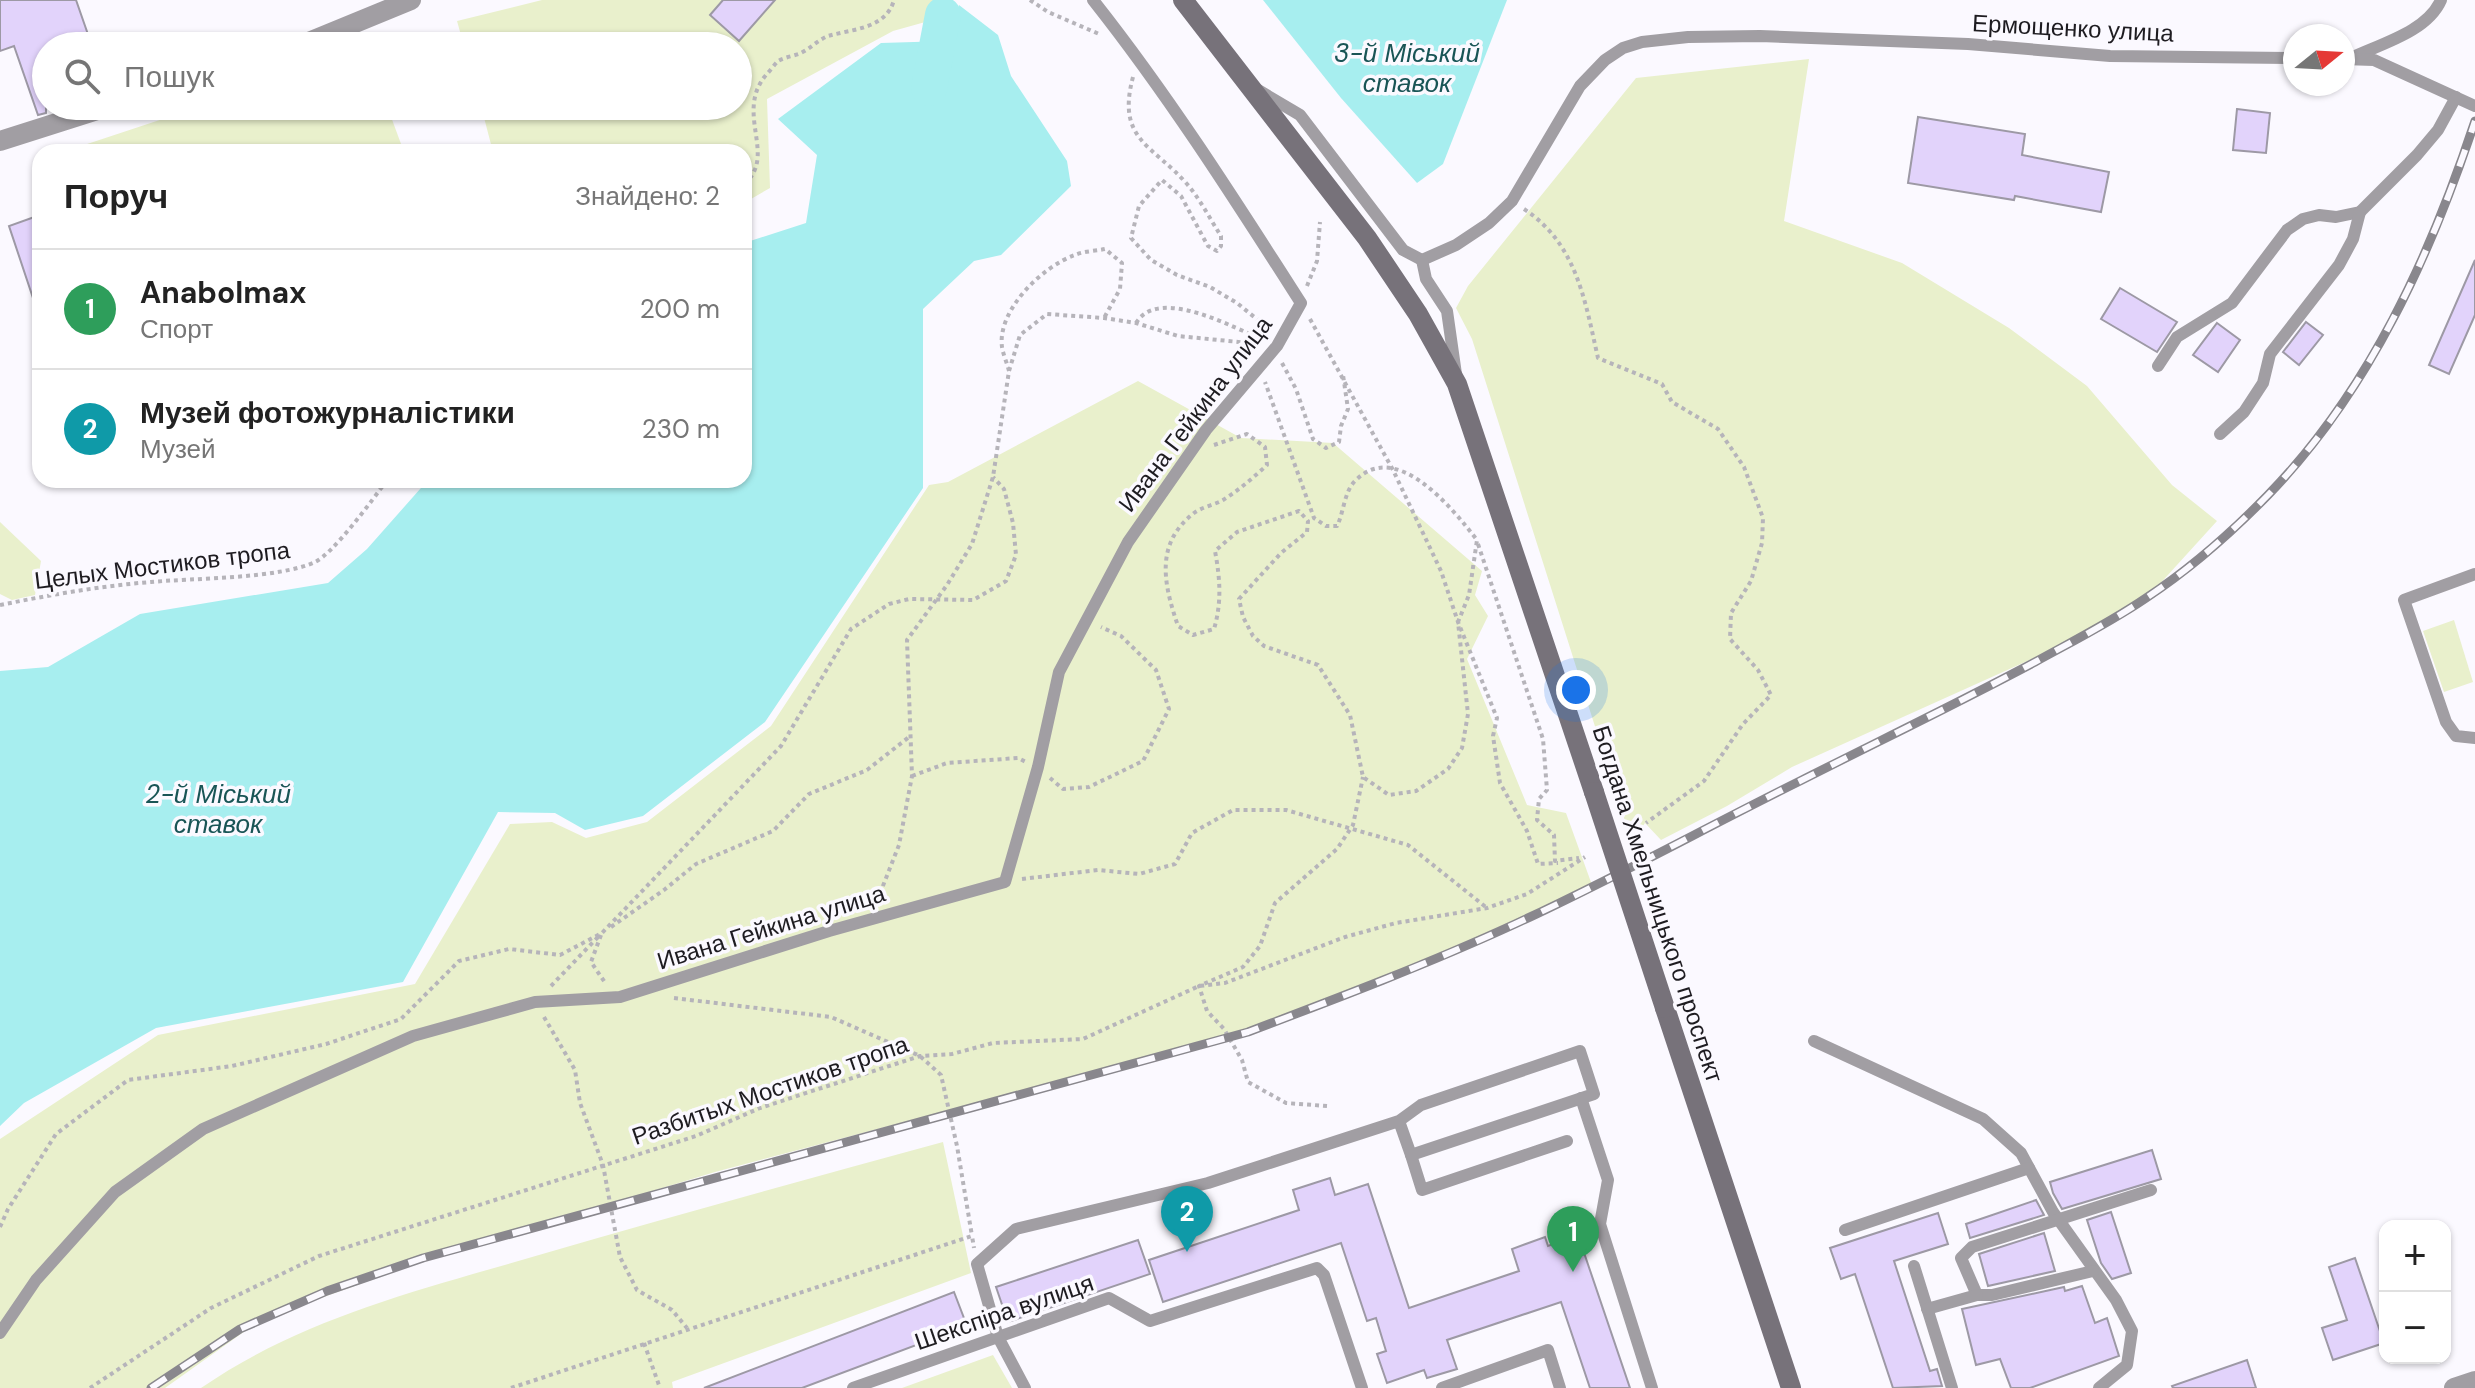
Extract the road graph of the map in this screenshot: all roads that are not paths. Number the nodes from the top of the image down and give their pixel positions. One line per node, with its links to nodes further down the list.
1 (1093, 0): 34 (lane, Ивана Гейкина улица)
2 (1183, 0): 9 (main road, Богдана Хмельницького проспект)
3 (2441, 0): 6 (lane)
4 (406, 1): 5 (street)
5 (332, 32)
6 (2355, 54)
7 (2283, 58): 15 (lane, Ермощенко улица)
8 (2355, 59): 10 (lane)
9 (1250, 85): 15 (lane); 17 (main road, Богдана Хмельницького проспект)
10 (2456, 97): 11 (lane); 14 (lane)
11 (2475, 106)
12 (66, 120): 13 (street)
13 (0, 141)
14 (2360, 212): 16 (lane); 18 (lane)
15 (1422, 260): 17 (lane)
16 (2158, 366)
17 (1457, 384): 43 (main road, Богдана Хмельницького проспект, bridge)
18 (2220, 434)
19 (2475, 574): 20 (lane)
20 (2475, 738)
21 (1814, 1041): 26 (lane)
22 (1581, 1098): 23 (lane); 25 (lane); 42 (lane)
23 (1399, 1121): 25 (lane); 35 (lane)
24 (1567, 1141): 25 (lane)
25 (1411, 1155)
26 (2029, 1168): 28 (lane); 29 (lane)
27 (2151, 1190): 28 (lane)
28 (2058, 1219): 31 (lane); 32 (lane)
29 (1845, 1230)
30 (1914, 1266): 33 (lane)
31 (2093, 1271): 32 (lane); 45 (lane)
32 (1977, 1295): 33 (lane)
33 (1927, 1309): 44 (lane)
34 (0, 1333)
35 (998, 1337): 37 (lane, Шекспіра вулиця); 38 (lane); 39 (lane, Шекспіра вулиця)
36 (2475, 1381): 46 (street)
37 (853, 1388)
38 (1025, 1388)
39 (1362, 1388)
40 (1442, 1388): 41 (lane)
41 (1560, 1388)
42 (1652, 1388)
43 (1791, 1388)
44 (1952, 1388)
45 (2099, 1388)
46 (2454, 1388)

